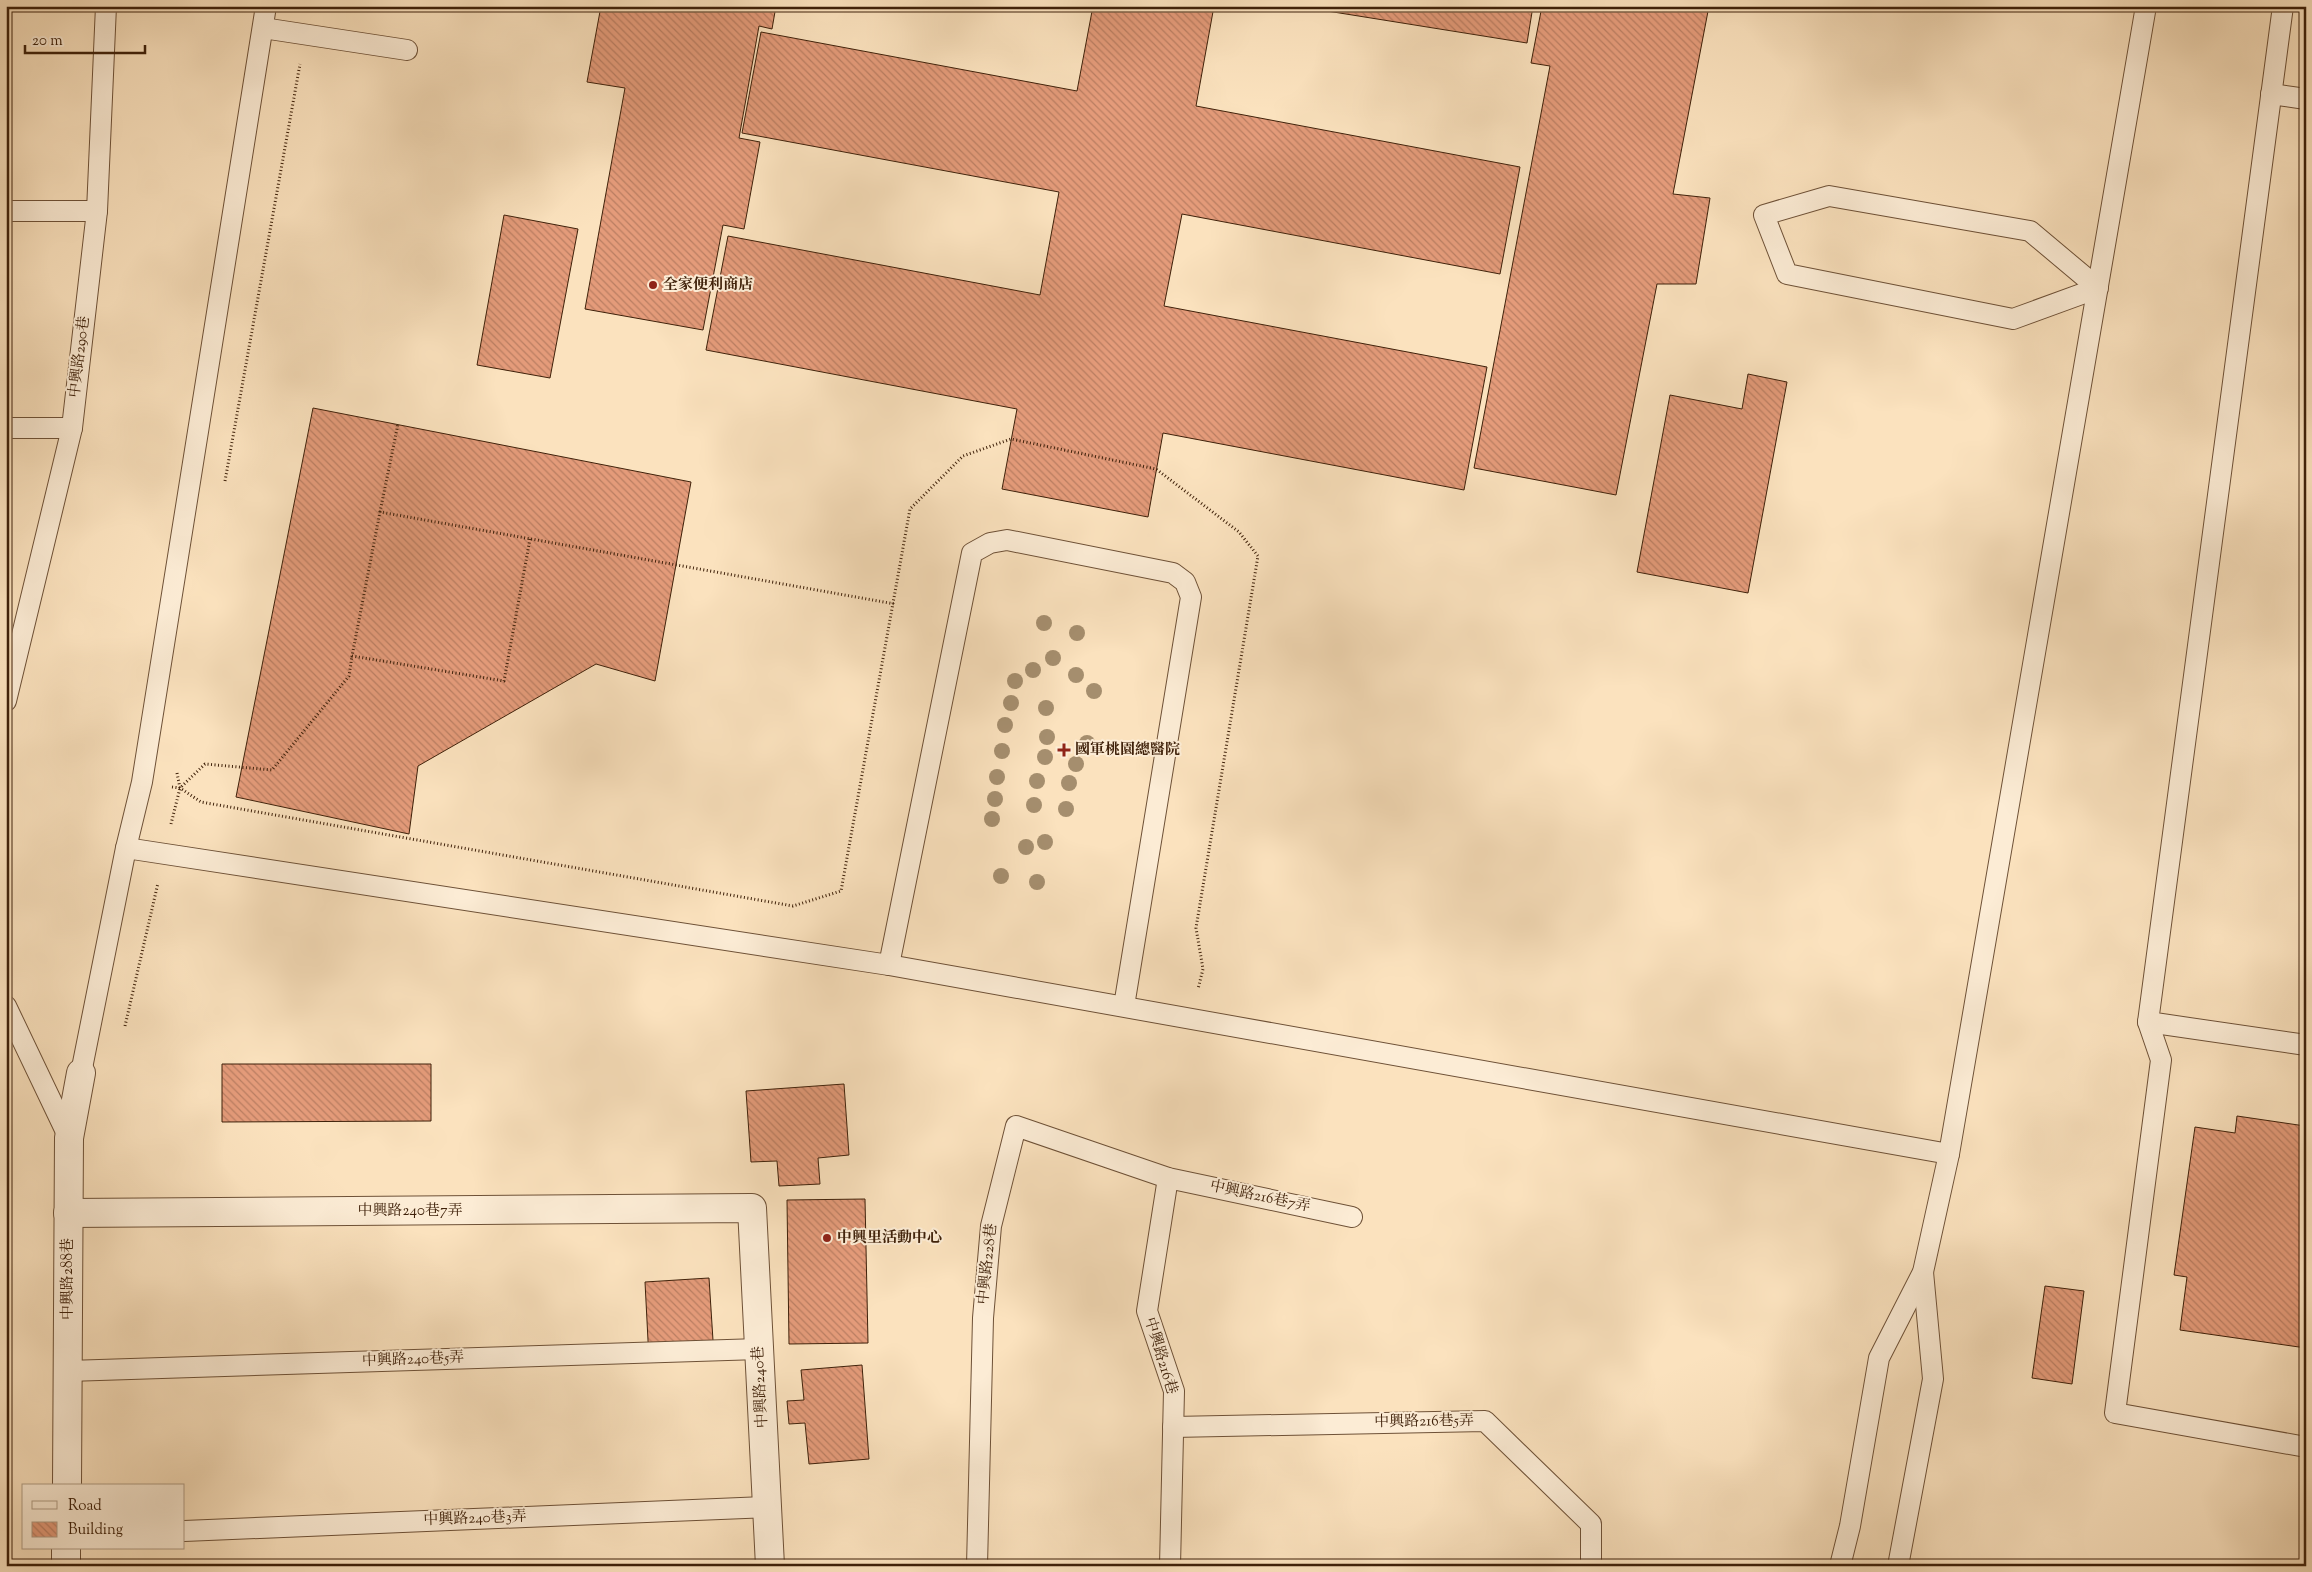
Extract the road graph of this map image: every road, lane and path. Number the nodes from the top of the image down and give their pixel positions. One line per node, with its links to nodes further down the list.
1 (106, 6): 11 (lane, 中興路290巷)
2 (266, 6): 5 (lane)
3 (2146, 6): 12 (lane)
4 (2283, 6): 8 (lane)
5 (263, 28): 6 (lane); 25 (lane)
6 (308, 34): 7 (lane); 17 (path)
7 (407, 50)
8 (2271, 94): 9 (lane); 31 (lane)
9 (2306, 100)
10 (6, 211): 11 (lane)
11 (97, 211): 15 (lane, 中興路290巷)
12 (2098, 288): 12 (lane); 35 (lane)
13 (398, 424): 18 (path)
14 (6, 428): 15 (lane)
15 (72, 428): 21 (lane, 中興路290巷)
16 (1011, 439): 20 (path)
17 (224, 486)
18 (380, 512): 19 (path); 22 (path)
19 (530, 539): 20 (path); 22 (path)
20 (894, 604): 26 (path)
21 (15, 624): 23 (lane, 中興路290巷)
22 (352, 656): 26 (path)
23 (6, 701)
24 (176, 768): 26 (path)
25 (142, 782): 26 (path); 27 (lane)
26 (180, 788)
27 (126, 848): 28 (lane); 33 (lane)
28 (889, 965): 30 (lane); 30 (lane)
29 (6, 1006): 34 (lane)
30 (1124, 1006): 35 (lane)
31 (2148, 1022): 32 (lane); 44 (lane)
32 (2306, 1045)
33 (81, 1072): 34 (street, 中興路288巷)
34 (69, 1138): 38 (street, 中興路288巷)
35 (1949, 1154): 40 (lane)
36 (1168, 1178): 39 (lane, 中興路216巷7弄); 43 (lane, 中興路216巷); 51 (lane, 中興路228巷)
37 (752, 1208): 38 (street, 中興路240巷7弄); 41 (street, 中興路240巷)
38 (68, 1214): 42 (street, 中興路288巷)
39 (1352, 1217)
40 (1923, 1272): 54 (lane); 55 (lane)
41 (759, 1349): 42 (lane, 中興路240巷5弄); 46 (street, 中興路240巷)
42 (68, 1371): 45 (street, 中興路288巷)
43 (1173, 1427): 52 (lane, 中興路216巷); 53 (lane, 中興路216巷5弄)
44 (2306, 1447)
45 (67, 1484)
46 (767, 1507): 47 (lane, 中興路240巷3弄); 50 (street, 中興路240巷)
47 (185, 1531)
48 (66, 1550): 49 (street)
49 (66, 1566)
50 (770, 1566)
51 (977, 1566)
52 (1170, 1566)
53 (1591, 1566)
54 (1840, 1566)
55 (1898, 1566)

